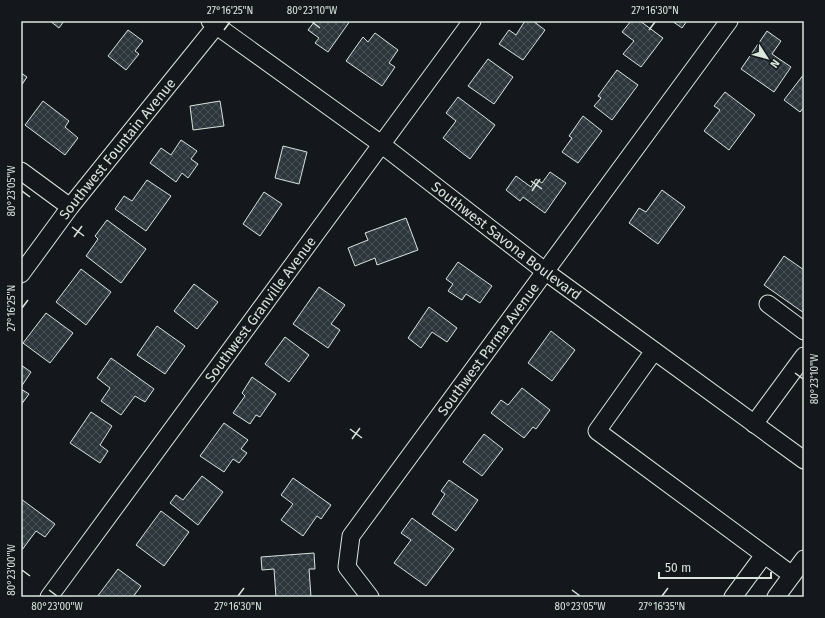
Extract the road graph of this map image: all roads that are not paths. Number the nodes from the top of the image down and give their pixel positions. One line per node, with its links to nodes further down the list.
1 (472, 21): 4 (street, Southwest Granville Avenue)
2 (729, 21): 7 (street, Southwest Parma Avenue)
3 (213, 23): 4 (street, Southwest Savona Boulevard); 6 (street, Southwest Fountain Avenue)
4 (381, 144): 7 (street, Southwest Savona Boulevard); 18 (street, Southwest Granville Avenue)
5 (21, 171): 6 (street)
6 (70, 207): 8 (street, Southwest Fountain Avenue)
7 (546, 272): 11 (street, Southwest Savona Boulevard); 19 (street, Southwest Parma Avenue)
8 (21, 274)
9 (768, 304): 10 (street)
10 (804, 331)
11 (654, 351): 13 (street, Southwest Savona Boulevard); 15 (street)
12 (804, 356): 13 (street)
13 (754, 424): 14 (street, Southwest Savona Boulevard)
14 (804, 460)
15 (764, 555): 17 (street); 20 (street)
16 (804, 559): 17 (street)
17 (792, 575): 21 (street)
18 (49, 597)
19 (370, 597)
20 (733, 597)
21 (776, 597)

